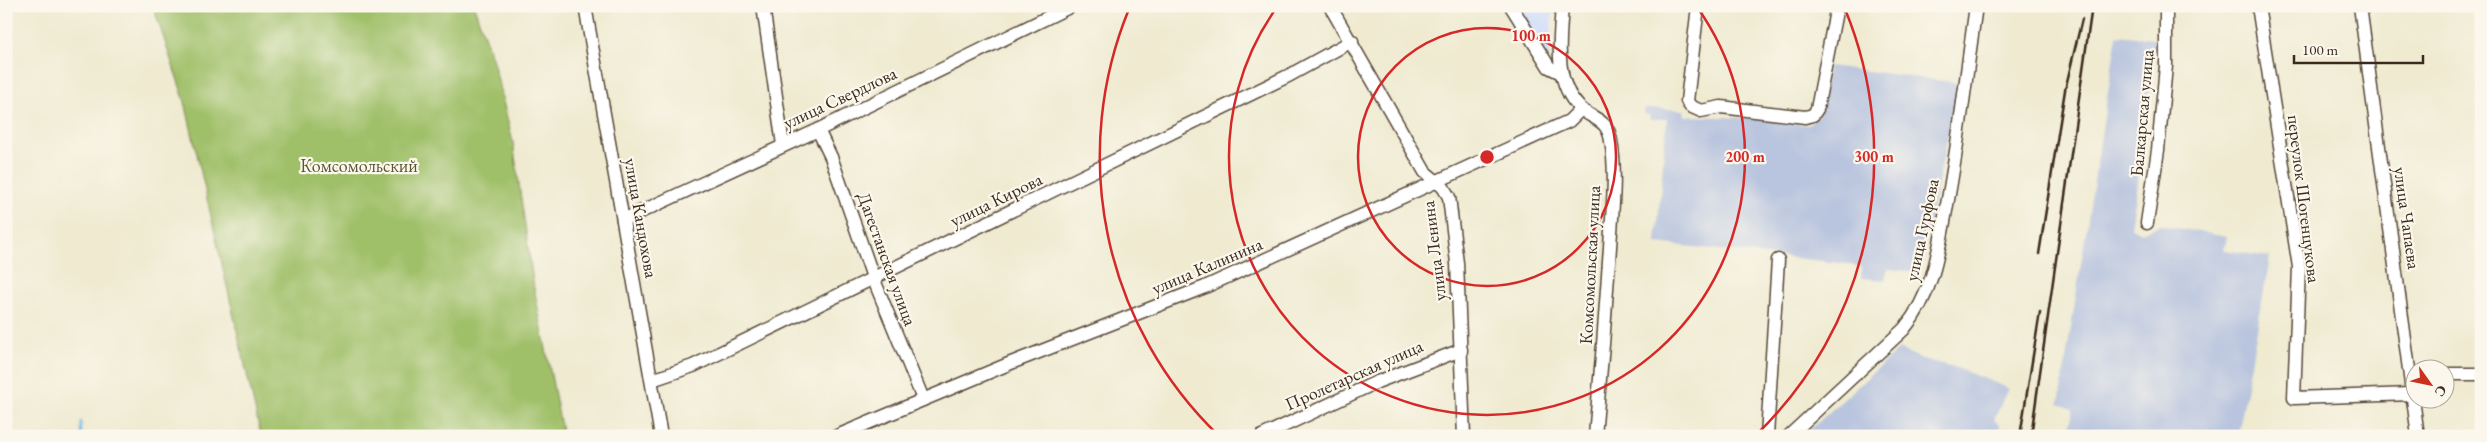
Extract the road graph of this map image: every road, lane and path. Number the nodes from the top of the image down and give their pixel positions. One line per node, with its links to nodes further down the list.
1 (585, 6): 19 (street, улица Кандохова)
2 (763, 6): 17 (street)
3 (1070, 6): 16 (street, улица Свердлова)
4 (1330, 6): 13 (street, улица Ленина)
5 (1511, 6): 14 (street)
6 (1562, 6): 14 (street)
7 (1698, 6): 8 (street)
8 (1837, 6)
9 (1976, 6): 37 (street, улица Гурфова)
10 (2166, 6): 20 (street, Балкарская улица)
11 (2258, 6): 28 (street, переулок Шогенцукова)
12 (2360, 6): 24 (street, улица Чапаева)
13 (1352, 42): 18 (street, улица Ленина); 22 (street, улица Кирова)
14 (1562, 73): 15 (street)
15 (1581, 109): 18 (street, улица Калинина); 35 (street, Комсомольская улица)
16 (818, 130): 17 (street, улица Свердлова); 22 (street, Дагестанская улица)
17 (783, 145): 19 (street, улица Свердлова)
18 (1437, 181): 23 (street, улица Ленина); 29 (street, улица Калинина)
19 (623, 220): 27 (street, улица Кандохова)
20 (2147, 223)
21 (1778, 260): 36 (street)
22 (874, 280): 27 (street, улица Кирова); 29 (street, Дагестанская улица)
23 (1461, 350): 33 (street, Пролетарская улица); 34 (street, улица Ленина)
24 (2411, 360)
25 (2454, 374): 26 (street)
26 (2481, 374)
27 (652, 380): 31 (street, улица Кандохова)
28 (2404, 394)
29 (923, 400): 32 (street, улица Калинина)
30 (2414, 410): 38 (street, улица Чапаева)
31 (661, 436)
32 (837, 436)
33 (1262, 436)
34 (1464, 436)
35 (1595, 436)
36 (1767, 436)
37 (1789, 436)
38 (2418, 436)

